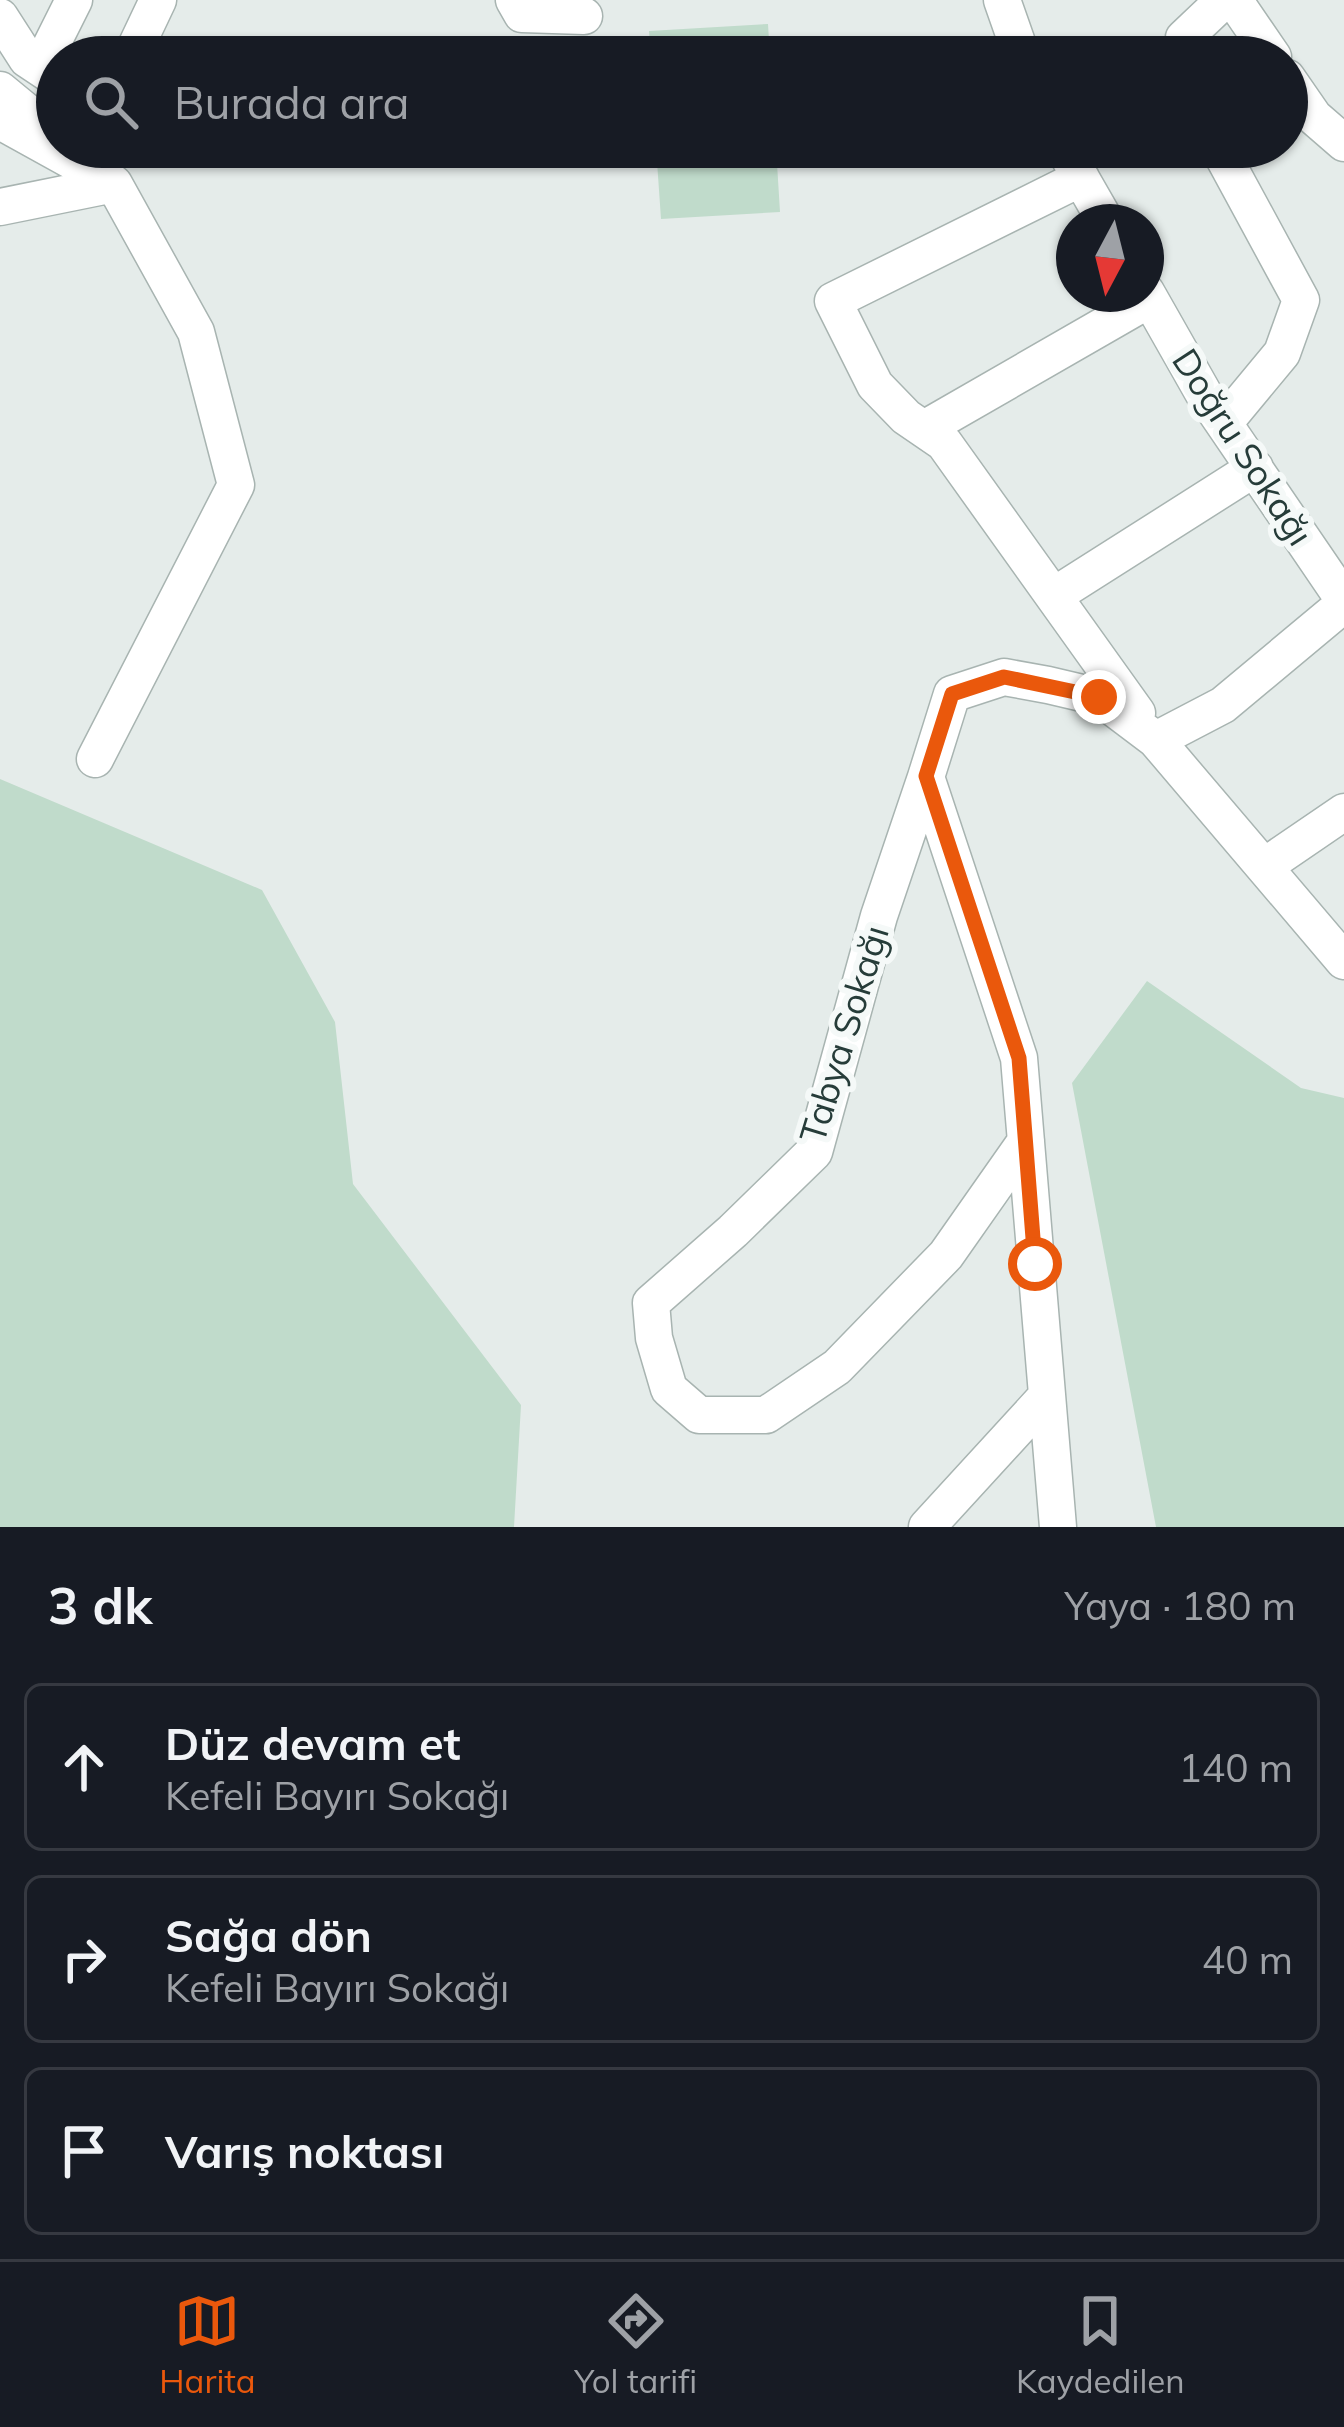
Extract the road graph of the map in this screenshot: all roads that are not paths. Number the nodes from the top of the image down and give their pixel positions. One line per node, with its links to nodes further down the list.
1 (74, 0): 9 (street)
2 (158, 0): 10 (street)
3 (514, 0): 8 (street)
4 (1002, 0): 11 (street)
5 (1224, 0): 12 (street)
6 (1234, 0): 13 (street)
7 (7, 14): 14 (street)
8 (584, 16)
9 (56, 36)
10 (140, 36)
11 (1012, 36)
12 (1186, 36)
13 (1259, 36)
14 (36, 65)
15 (0, 90): 17 (street)
16 (1329, 108): 20 (street)
17 (36, 120)
18 (0, 121): 19 (street)
19 (36, 141)
20 (1344, 143)
21 (85, 168): 27 (street)
22 (95, 168): 27 (street)
23 (109, 168): 27 (street)
24 (1062, 168): 33 (street)
25 (1075, 168): 28 (street)
26 (1229, 168): 32 (street)
27 (114, 184): 29 (street); 38 (street)
28 (1096, 204)
29 (0, 208)
30 (1121, 312): 33 (street)
31 (1158, 312): 32 (street, Doğru Sokağı)
32 (1224, 423): 34 (street, Doğru Sokağı)
33 (923, 429): 35 (street)
34 (1255, 468): 35 (street); 36 (street, Doğru Sokağı)
35 (1055, 595): 37 (street)
36 (1344, 602): 37 (street)
37 (1156, 740): 39 (street); 41 (street)
38 (95, 759)
39 (926, 776): 43 (street); 43 (street, Tabya Sokağı)
40 (1344, 812): 41 (street)
41 (1265, 866): 42 (street)
42 (1344, 961)
43 (1026, 1141): 44 (street)
44 (1046, 1396): 45 (street); 46 (street)
45 (927, 1527)
46 (1058, 1527)

